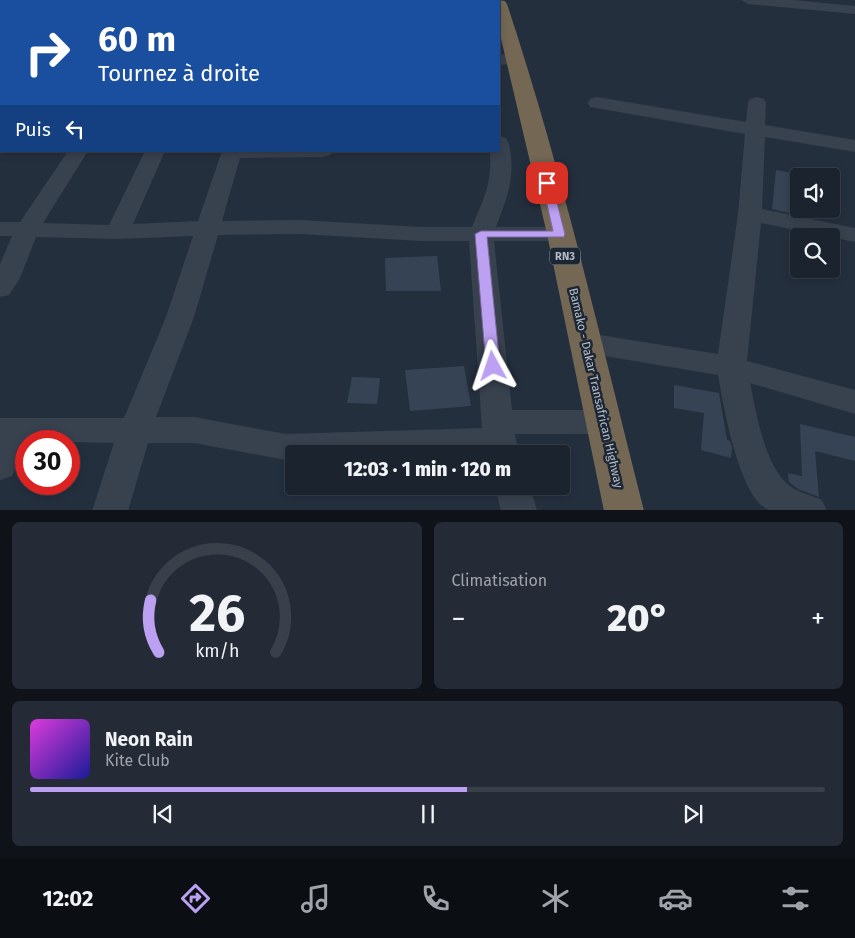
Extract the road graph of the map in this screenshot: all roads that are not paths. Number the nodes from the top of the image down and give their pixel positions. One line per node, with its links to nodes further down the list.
1 (748, 0): 2 (street)
2 (855, 10)
3 (500, 16): 4 (highway, Bamako - Dakar Transafrican Highway / RN3)
4 (503, 31): 5 (highway, Bamako - Dakar Transafrican Highway / RN3)
5 (507, 60): 20 (highway, Bamako - Dakar Transafrican Highway / RN3)
6 (597, 103): 8 (street)
7 (756, 103): 8 (street)
8 (755, 129): 9 (street); 14 (street)
9 (855, 146)
10 (77, 152): 17 (street)
11 (155, 152): 18 (street)
12 (232, 152): 15 (street)
13 (500, 152): 19 (street)
14 (750, 214): 21 (street); 24 (street)
15 (208, 228): 18 (street); 19 (street); 27 (street)
16 (0, 229): 17 (street)
17 (27, 229): 18 (street); 22 (street)
18 (117, 232)
19 (481, 234): 20 (street); 29 (street)
20 (560, 234): 23 (highway, Bamako - Dakar Transafrican Highway / RN3)
21 (855, 235)
22 (0, 289)
23 (586, 343): 24 (street); 26 (highway, Bamako - Dakar Transafrican Highway / RN3)
24 (731, 367): 25 (street); 35 (street)
25 (855, 402)
26 (604, 422): 29 (street); 34 (highway, Bamako - Dakar Transafrican Highway / RN3)
27 (135, 430): 28 (street); 29 (street); 32 (street)
28 (8, 431): 30 (street)
29 (500, 439)
30 (0, 466)
31 (515, 495): 33 (street)
32 (110, 510)
33 (519, 510)
34 (624, 510)
35 (809, 510)

